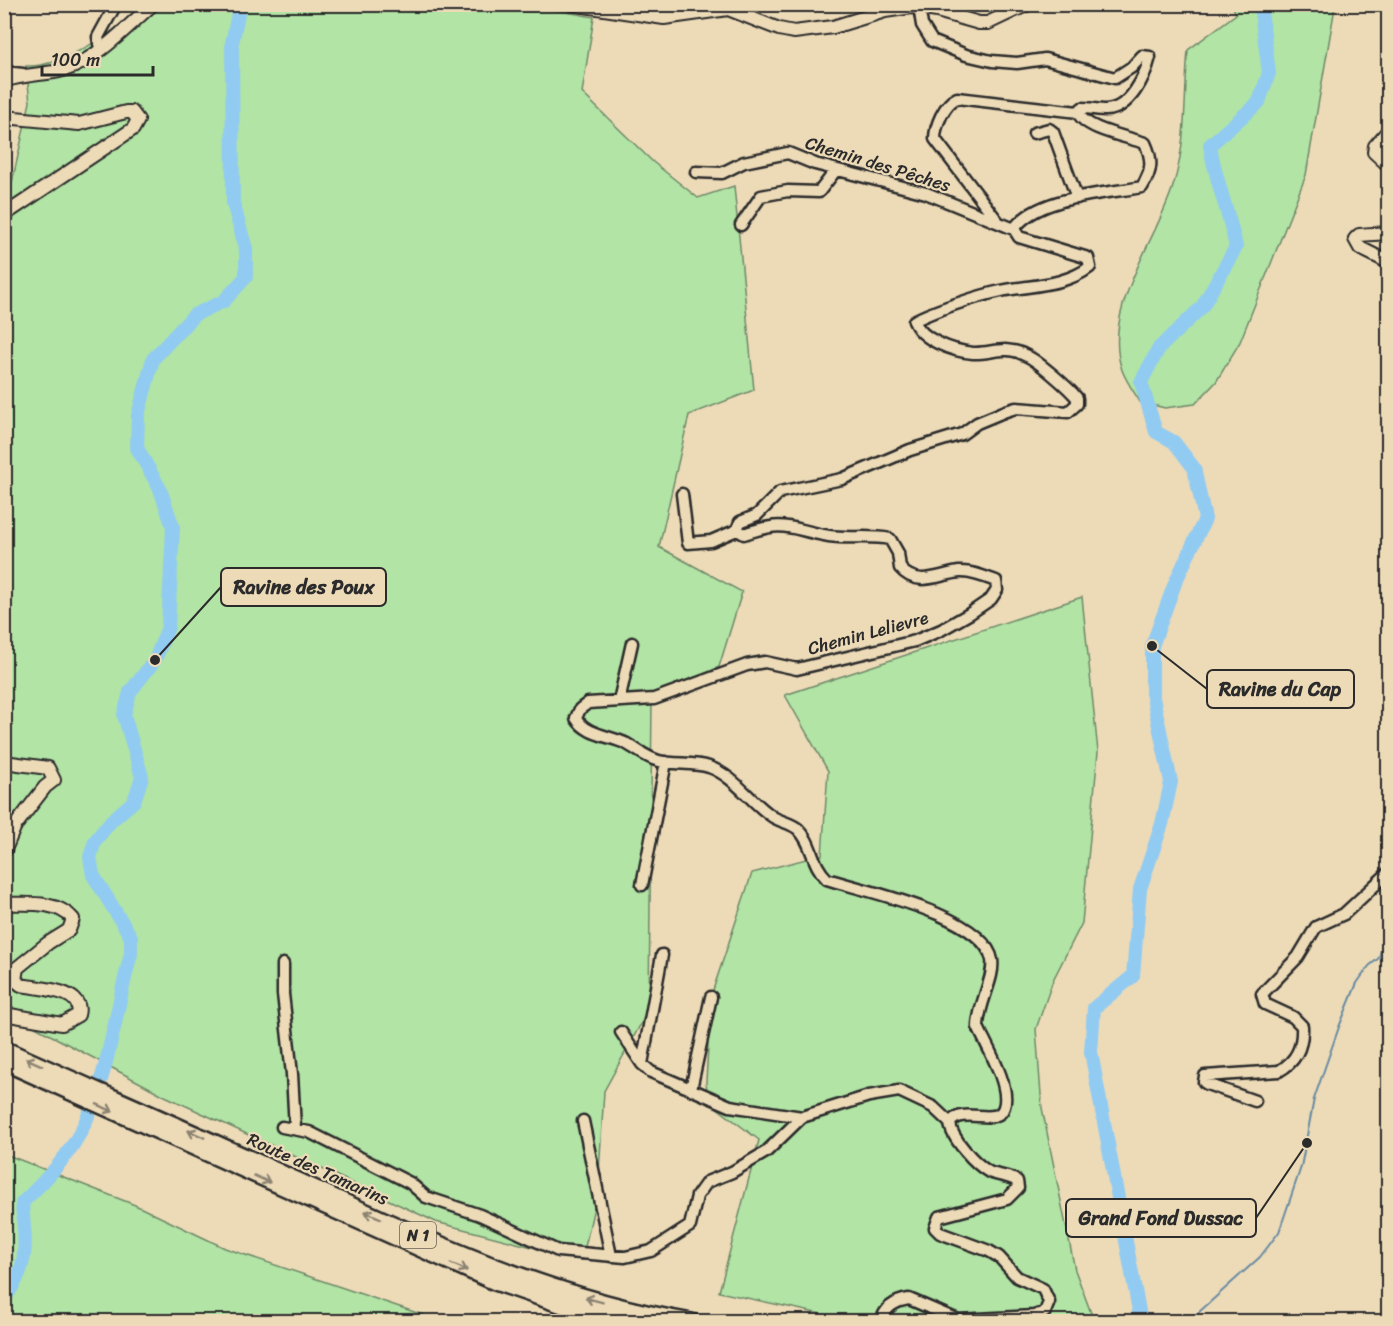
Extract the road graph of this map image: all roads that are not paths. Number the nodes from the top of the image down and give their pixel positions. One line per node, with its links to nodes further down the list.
1 (116, 4): 8 (street)
2 (153, 4): 8 (main road)
3 (513, 4): 4 (main road)
4 (534, 4)
5 (571, 4): 7 (main road)
6 (1028, 4): 7 (main road)
7 (919, 7): 12 (street)
8 (100, 49): 10 (main road)
9 (4, 72): 10 (street)
10 (23, 74): 11 (main road)
11 (4, 81)
12 (1078, 112): 19 (street); 21 (street)
13 (4, 117): 20 (main road)
14 (1389, 131): 16 (main road)
15 (1034, 133): 19 (street)
16 (1389, 165)
17 (836, 170): 18 (street, Chemin des Pêches); 21 (street, Chemin des Pêches); 22 (street)
18 (696, 172)
19 (1077, 198): 23 (street)
20 (4, 215)
21 (999, 223): 23 (street, Chemin des Pêches)
22 (741, 225)
23 (1014, 229): 27 (street)
24 (1389, 232): 25 (main road)
25 (1389, 262)
26 (682, 494): 27 (street)
27 (737, 530): 29 (street, Chemin Lelievre)
28 (632, 643): 29 (street)
29 (620, 700): 31 (street, Chemin Lelievre)
30 (4, 762): 32 (main road)
31 (666, 762): 34 (street); 50 (street, Chemin Lelievre)
32 (4, 852)
33 (1389, 873): 46 (street)
34 (642, 885)
35 (4, 904): 39 (main road)
36 (663, 955): 43 (street)
37 (283, 964): 52 (street)
38 (711, 997): 45 (street)
39 (4, 1014)
40 (621, 1032): 43 (street)
41 (4, 1049): 44 (highway, Route des Tamarins / N 1, one-way to 41)
42 (4, 1062): 44 (highway, Route des Tamarins / N 1)
43 (642, 1064): 45 (street)
44 (61, 1081): 49 (highway, Route des Tamarins / N 1)
45 (691, 1089): 47 (street)
46 (1255, 1101)
47 (802, 1117): 50 (street); 53 (street)
48 (583, 1121): 53 (street)
49 (154, 1123): 54 (highway, Route des Tamarins / N 1, one-way to 54); 55 (highway, Route des Tamarins / N 1, one-way to 49)
50 (950, 1123): 56 (street)
51 (282, 1127): 52 (street)
52 (295, 1128): 53 (street)
53 (610, 1256)
54 (625, 1322)
55 (692, 1322)
56 (881, 1322)

